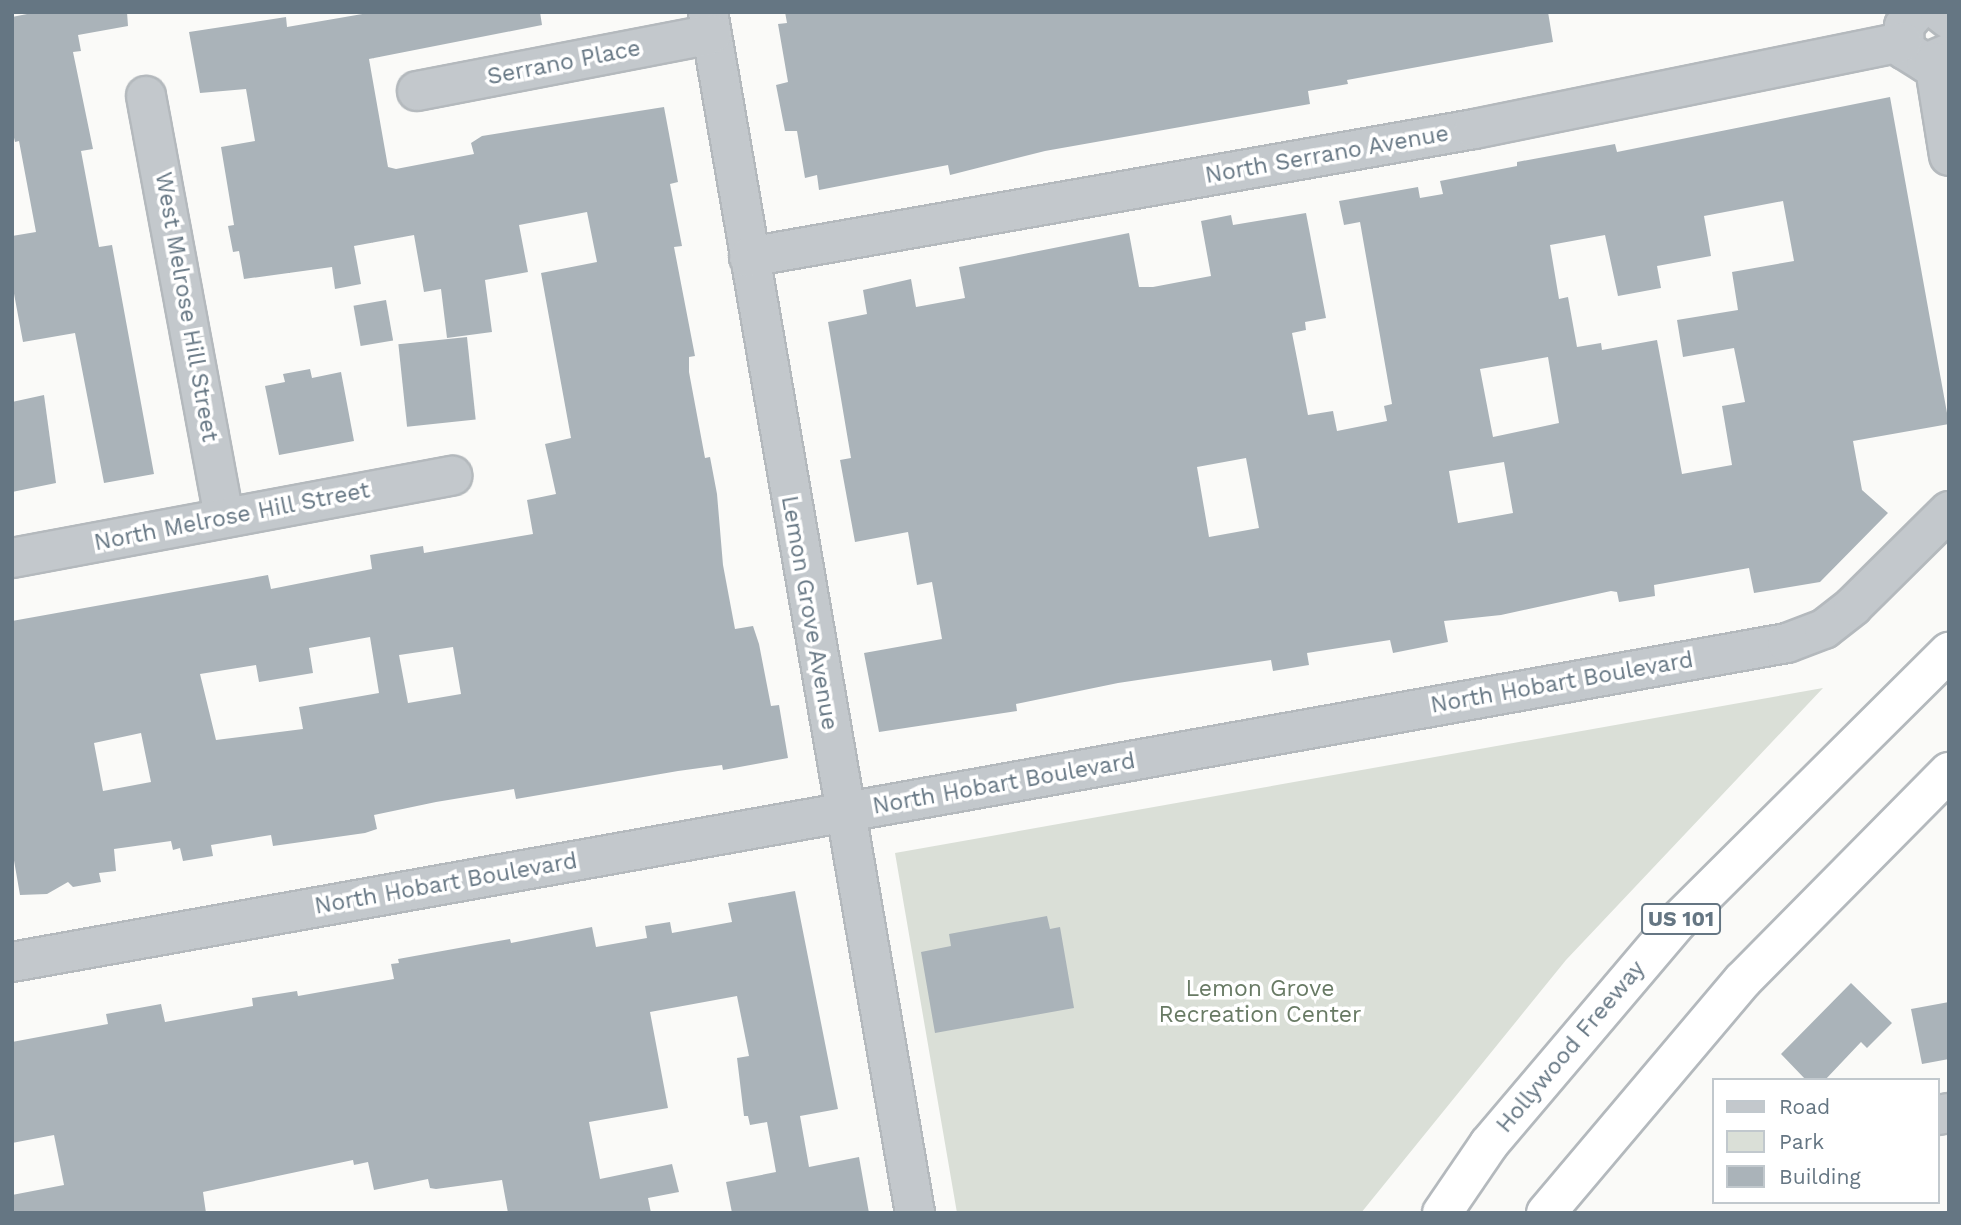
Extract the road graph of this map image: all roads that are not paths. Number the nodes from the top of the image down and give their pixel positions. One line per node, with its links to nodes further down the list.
1 (1940, 12): 2 (street)
2 (1949, 19)
3 (710, 23): 5 (street, Serrano Place); 8 (street, Lemon Grove Avenue)
4 (1925, 42): 7 (street); 8 (street, North Serrano Avenue)
5 (417, 91)
6 (146, 96): 11 (street, West Melrose Hill Street)
7 (1949, 156)
8 (749, 257): 15 (street, Lemon Grove Avenue)
9 (452, 476): 11 (street, North Melrose Hill Street)
10 (1949, 511): 15 (street, North Hobart Boulevard)
11 (224, 518): 12 (street, North Melrose Hill Street)
12 (12, 558)
13 (1949, 652): 18 (highway, Hollywood Freeway / US 101)
14 (1944, 778): 19 (highway)
15 (843, 813): 16 (street, North Hobart Boulevard); 17 (street, Lemon Grove Avenue)
16 (12, 962)
17 (915, 1213)
18 (1442, 1213)
19 (1546, 1213)

